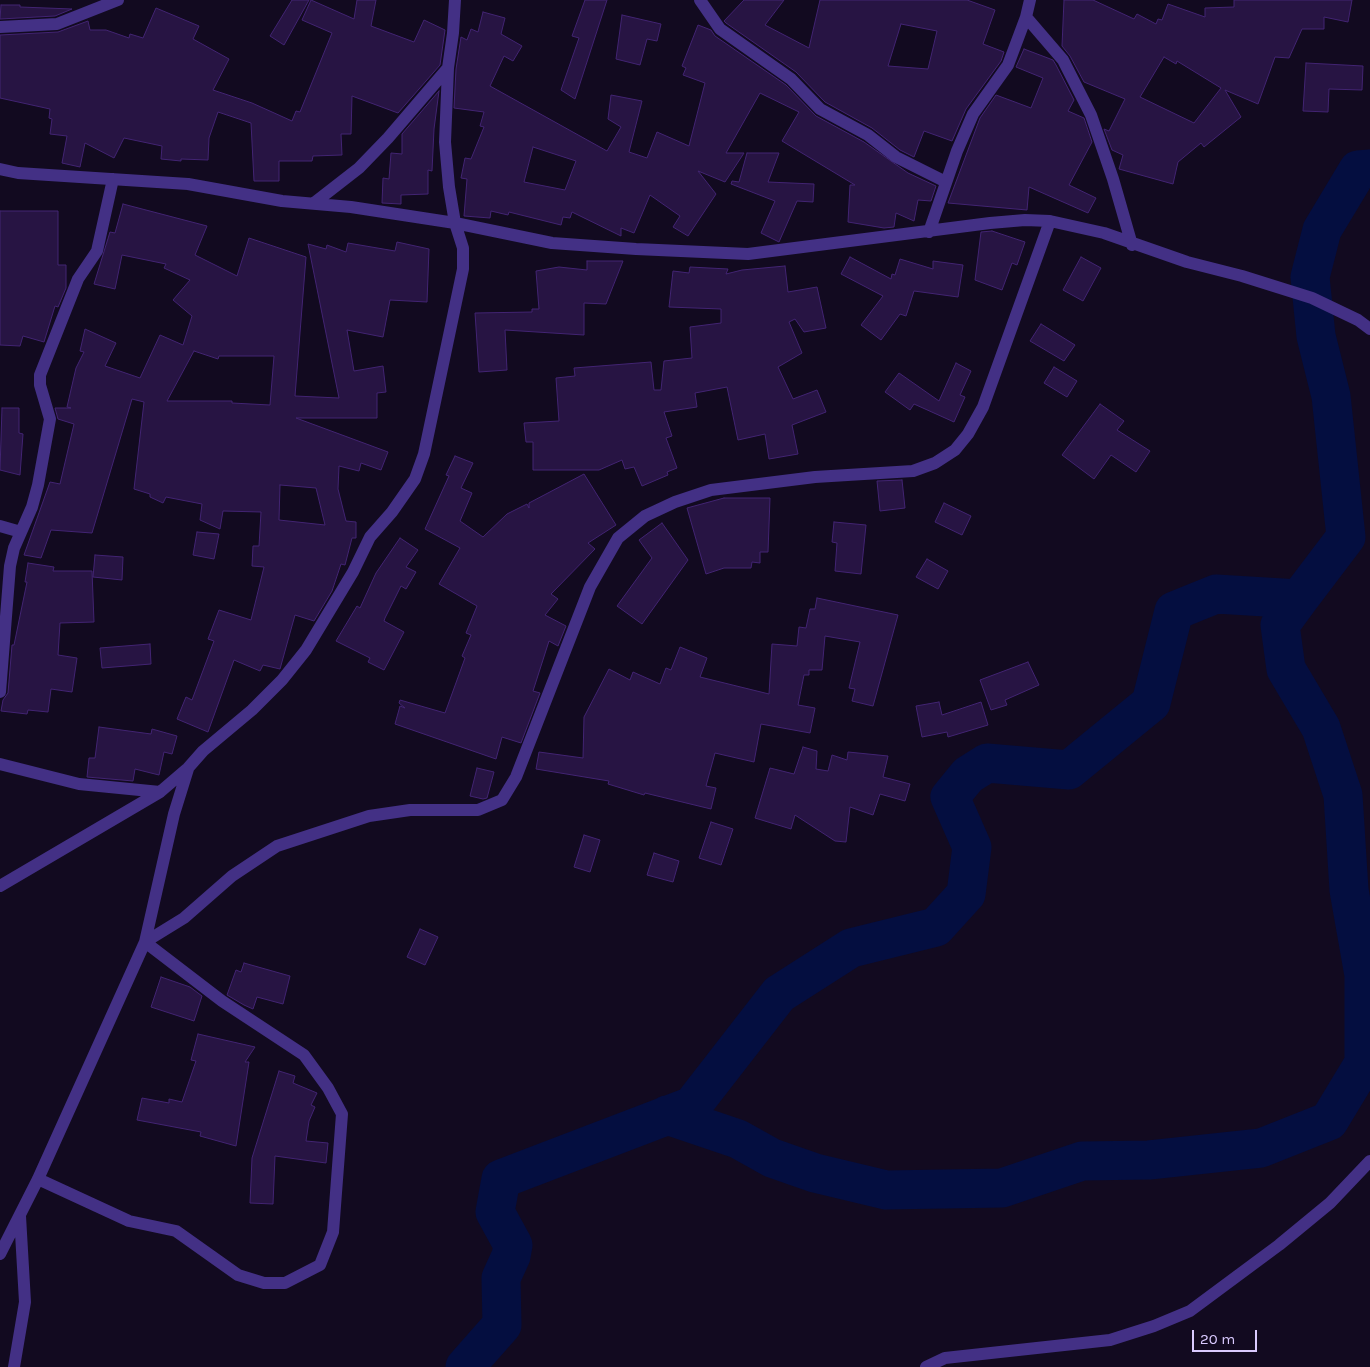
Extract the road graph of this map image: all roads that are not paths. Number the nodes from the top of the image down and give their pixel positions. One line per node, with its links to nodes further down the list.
1 (118, 0): 6 (street)
2 (454, 0): 7 (street)
3 (700, 0): 10 (street)
4 (1030, 0): 5 (street)
5 (1026, 18): 10 (street); 15 (street)
6 (0, 27)
7 (448, 68): 11 (street); 13 (street)
8 (0, 169): 9 (street)
9 (113, 180): 11 (street); 18 (street)
10 (946, 182): 14 (street)
11 (314, 203): 13 (street)
12 (1050, 221): 14 (street); 15 (street); 24 (street)
13 (455, 223): 14 (street); 21 (street)
14 (929, 232)
15 (1132, 244): 16 (street)
16 (1370, 329)
17 (0, 526): 18 (street)
18 (21, 532): 19 (street)
19 (0, 692)
20 (0, 764): 22 (street)
21 (188, 768): 22 (street); 24 (street)
22 (160, 792): 23 (street)
23 (0, 886)
24 (146, 942): 26 (street); 26 (street)
25 (1370, 1161): 30 (street)
26 (38, 1179): 27 (street)
27 (20, 1215): 28 (street); 29 (street)
28 (0, 1254)
29 (14, 1367)
30 (926, 1367)

